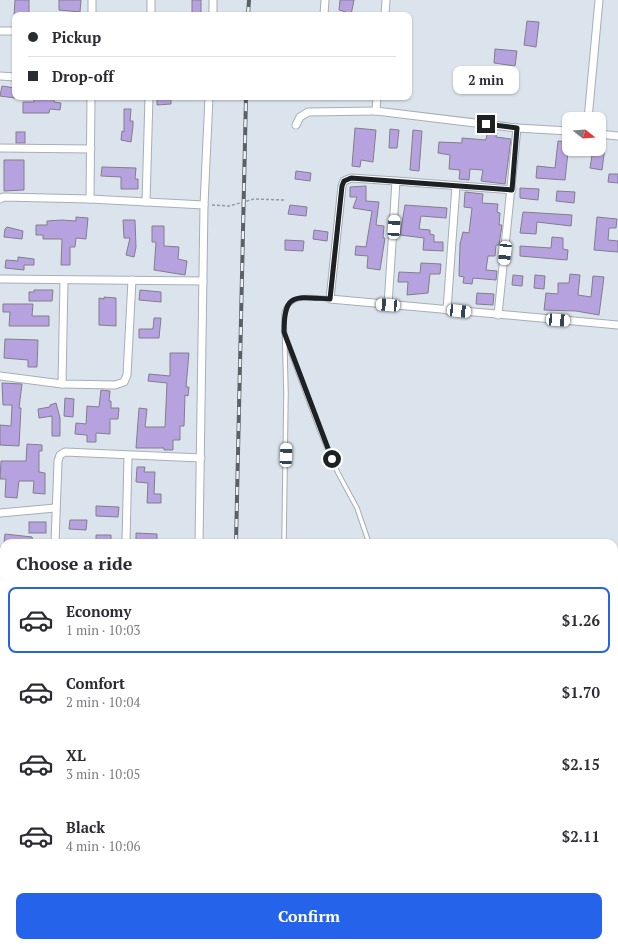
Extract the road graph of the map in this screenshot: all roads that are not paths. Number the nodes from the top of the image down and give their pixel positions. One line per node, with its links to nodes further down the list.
1 (92, 0): 7 (street)
2 (151, 0): 8 (street)
3 (213, 0): 9 (street)
4 (326, 0): 10 (street)
5 (386, 0): 11 (street)
6 (599, 0): 21 (street)
7 (92, 12)
8 (151, 12)
9 (213, 12)
10 (324, 12)
11 (384, 12)
12 (0, 31): 13 (street)
13 (12, 31)
14 (0, 76): 15 (street)
15 (12, 77)
16 (91, 100): 28 (street)
17 (149, 100): 34 (street)
18 (209, 100): 35 (street)
19 (377, 100): 20 (street)
20 (376, 111): 22 (street); 23 (street)
21 (589, 112)
22 (296, 125)
23 (517, 128): 24 (street); 31 (street)
24 (562, 131)
25 (606, 135): 26 (street)
26 (618, 136)
27 (0, 148): 28 (street)
28 (91, 149): 33 (street)
29 (396, 180): 30 (street); 40 (street); 41 (street)
30 (456, 186): 31 (street); 42 (street)
31 (512, 190): 43 (street)
32 (0, 199): 33 (street)
33 (90, 199): 34 (street)
34 (146, 202): 35 (street)
35 (204, 205): 39 (street)
36 (0, 279): 37 (street)
37 (64, 280): 38 (street); 47 (street)
38 (132, 280): 39 (street); 47 (street)
39 (203, 281): 49 (street)
40 (330, 299): 41 (street); 45 (lane)
41 (388, 305): 42 (street)
42 (446, 310): 43 (street)
43 (498, 315): 44 (street)
44 (618, 325)
45 (284, 332): 55 (lane); 56 (lane)
46 (0, 376): 47 (street)
47 (62, 384)
48 (128, 456): 49 (street); 50 (street); 53 (street)
49 (200, 458): 54 (street)
50 (55, 508): 51 (street); 52 (street)
51 (0, 512)
52 (55, 539)
53 (126, 539)
54 (199, 539)
55 (284, 539)
56 (368, 539)

